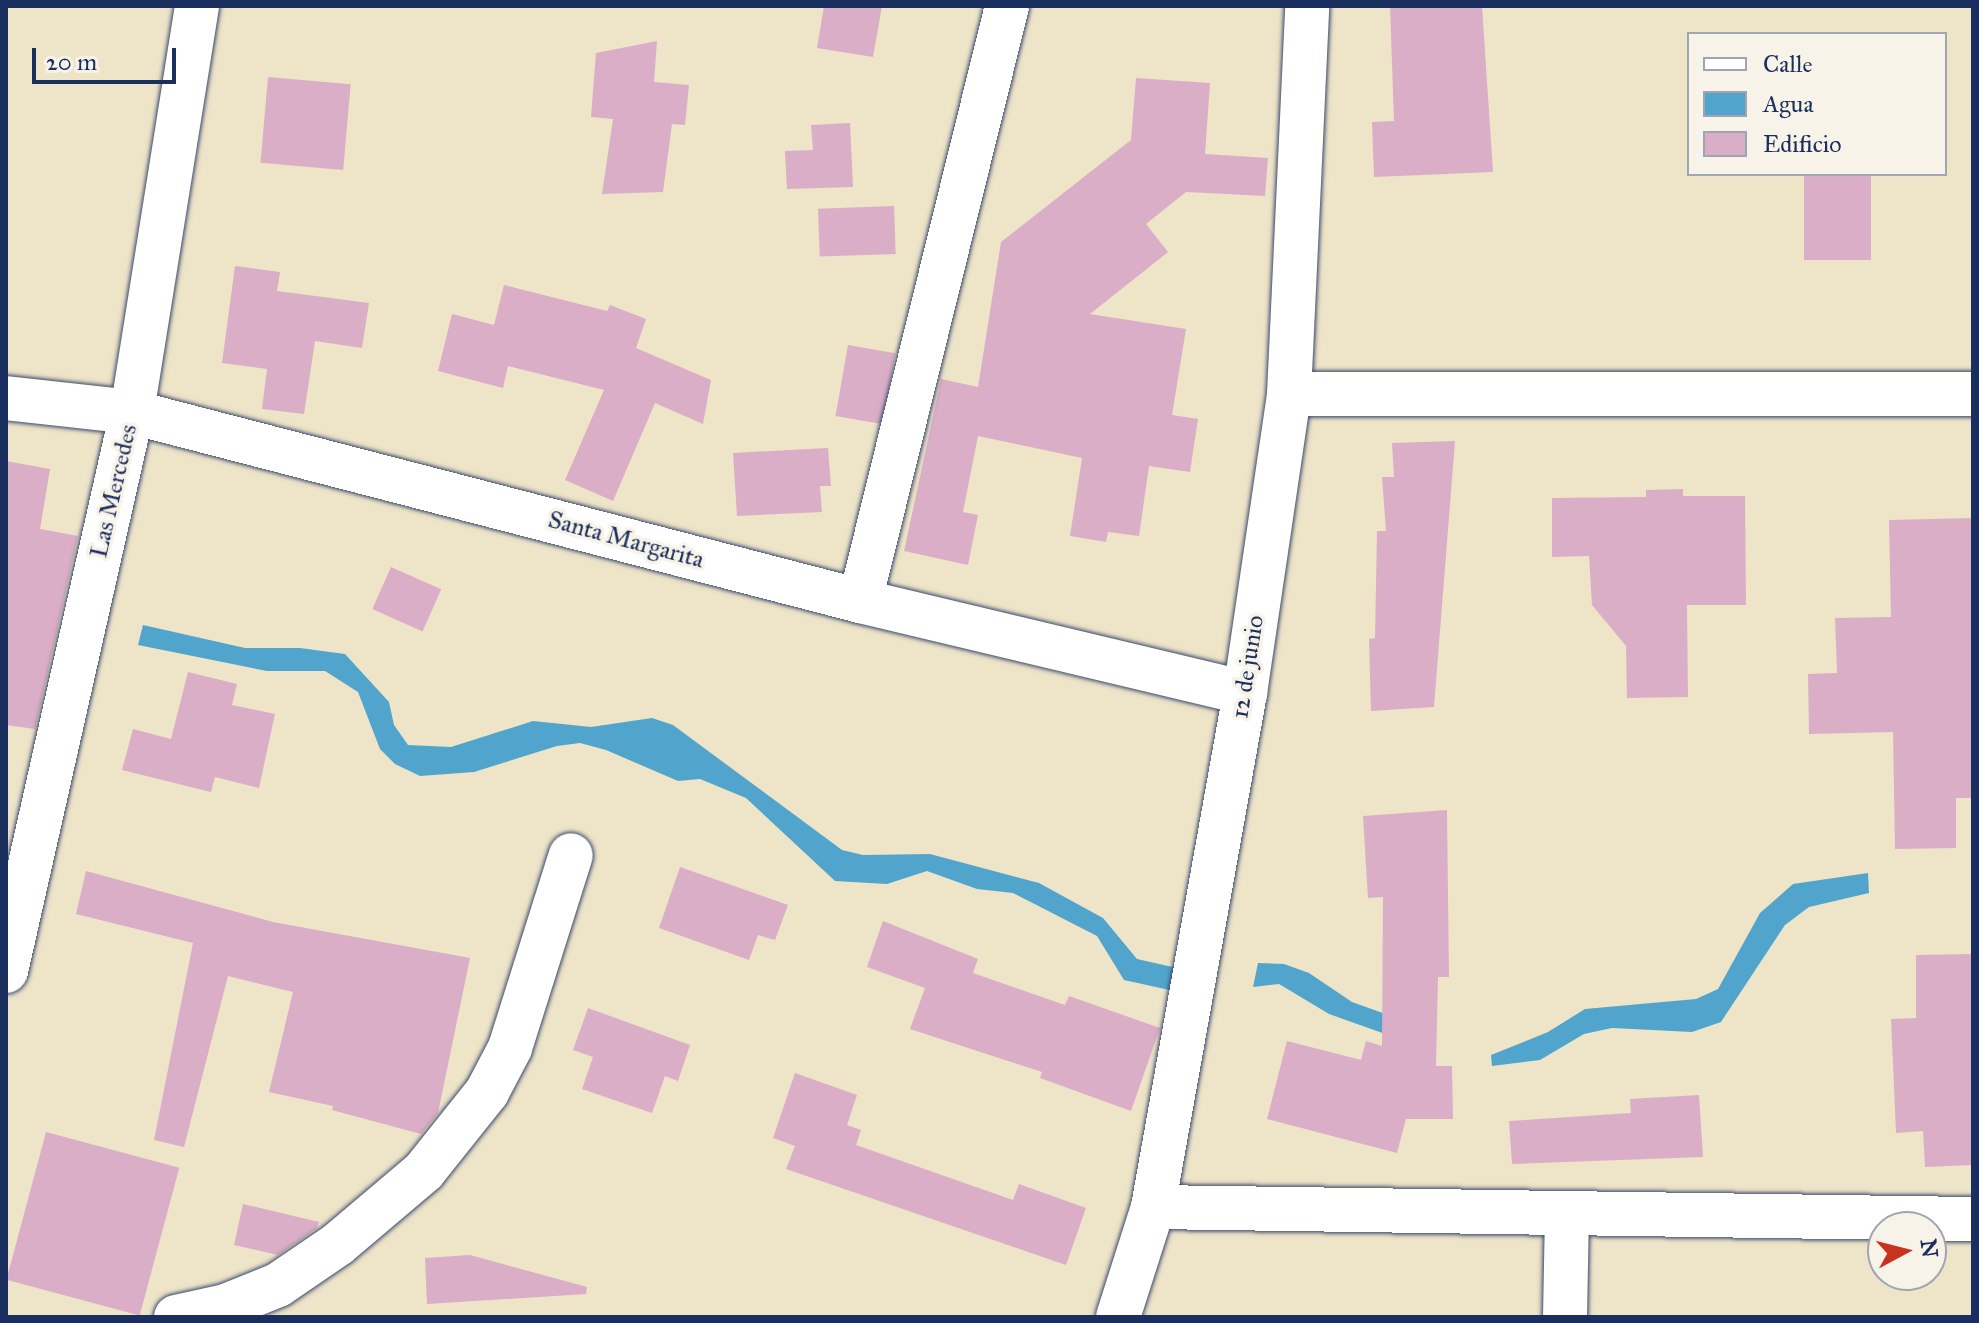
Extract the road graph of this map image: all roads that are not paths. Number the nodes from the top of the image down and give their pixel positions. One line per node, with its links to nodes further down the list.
1 (197, 6): 7 (street, Las Mercedes)
2 (1007, 6): 8 (street)
3 (1307, 6): 4 (street, 12 de junio)
4 (1289, 394): 5 (street); 9 (street, 12 de junio)
5 (1973, 394)
6 (6, 398): 7 (street, Santa Margarita)
7 (132, 412): 8 (street, Santa Margarita); 11 (street, Las Mercedes)
8 (860, 601): 9 (street, Santa Margarita)
9 (1245, 693): 12 (street, 12 de junio)
10 (571, 855): 15 (street)
11 (6, 971)
12 (1153, 1207): 13 (street); 16 (street, 12 de junio)
13 (1567, 1214): 14 (street); 17 (street)
14 (1973, 1219)
15 (176, 1317)
16 (1118, 1317)
17 (1565, 1317)

